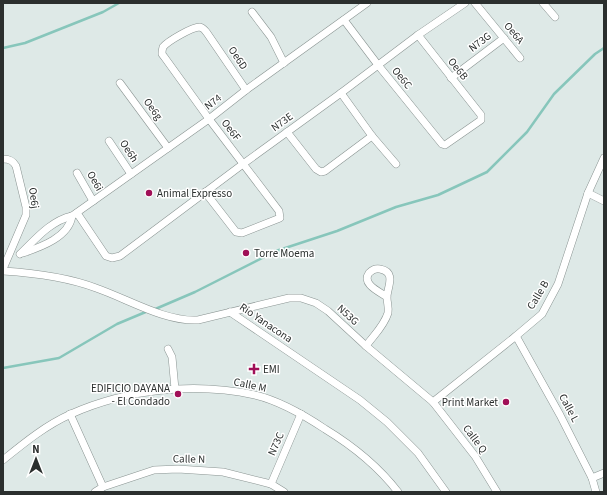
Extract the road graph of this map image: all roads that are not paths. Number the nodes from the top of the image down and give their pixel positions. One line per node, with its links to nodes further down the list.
1 (367, 3): 7 (street, N74)
2 (465, 3): 8 (street, N73E)
3 (475, 3): 10 (street, Oe6A)
4 (543, 3): 6 (street)
5 (252, 12): 12 (street)
6 (555, 17)
7 (344, 20): 12 (street, N74); 13 (street, Oe6C)
8 (418, 35): 13 (street, N73E); 14 (street, Oe6B)
9 (211, 38): 16 (street, Oe6D); 19 (street, Oe6F)
10 (504, 38): 11 (street, Oe6A); 14 (street, N73G)
11 (520, 58)
12 (284, 63): 16 (street, N74)
13 (378, 65): 17 (street, N73E); 18 (street, Oe6C)
14 (451, 78): 18 (street, Oe6B)
15 (120, 83): 23 (street, Oe6g)
16 (246, 90): 19 (street, N74)
17 (341, 94): 20 (street, N73E); 21 (street)
18 (482, 115)
19 (209, 119): 23 (street, N74); 26 (street, Oe6F)
20 (288, 132): 21 (street); 26 (street, N73E)
21 (372, 136): 27 (street)
22 (109, 141): 29 (street, Oe6h)
23 (168, 148): 29 (street, N74)
24 (604, 158): 31 (street, Calle B)
25 (3, 159): 36 (street, Oe6j)
26 (243, 164): 30 (street, N73E); 30 (street, Oe6F)
27 (396, 164)
28 (77, 173): 33 (street, Oe6i)
29 (131, 174): 33 (street, N74)
30 (205, 192): 34 (street, N73E)
31 (588, 193): 32 (street); 40 (street, Calle B)
32 (604, 200)
33 (93, 201): 34 (street, N74)
34 (74, 214): 35 (street); 35 (street)
35 (20, 254): 36 (street)
36 (8, 258): 37 (street, Oe6j)
37 (3, 270): 39 (street, Rio Yanacona)
38 (387, 297): 41 (street)
39 (230, 312): 41 (street, N53G); 55 (street, Rio Yanacona)
40 (516, 336): 44 (street, Calle B); 49 (street, Calle L)
41 (366, 346): 44 (street, N53G)
42 (168, 349): 43 (street)
43 (175, 389): 45 (street, Calle M); 46 (street, Calle M)
44 (433, 402): 56 (street, Calle Q)
45 (70, 414): 47 (street, Calle M); 51 (street)
46 (301, 414): 50 (street, N73C); 54 (street, Calle M)
47 (3, 460)
48 (604, 473): 49 (street)
49 (592, 478): 57 (street, Calle L)
50 (271, 484): 51 (street, Calle N); 53 (street, Calle N)
51 (103, 487): 52 (street, Calle N)
52 (95, 492)
53 (284, 492)
54 (398, 492)
55 (446, 492)
56 (497, 492)
57 (596, 492)

